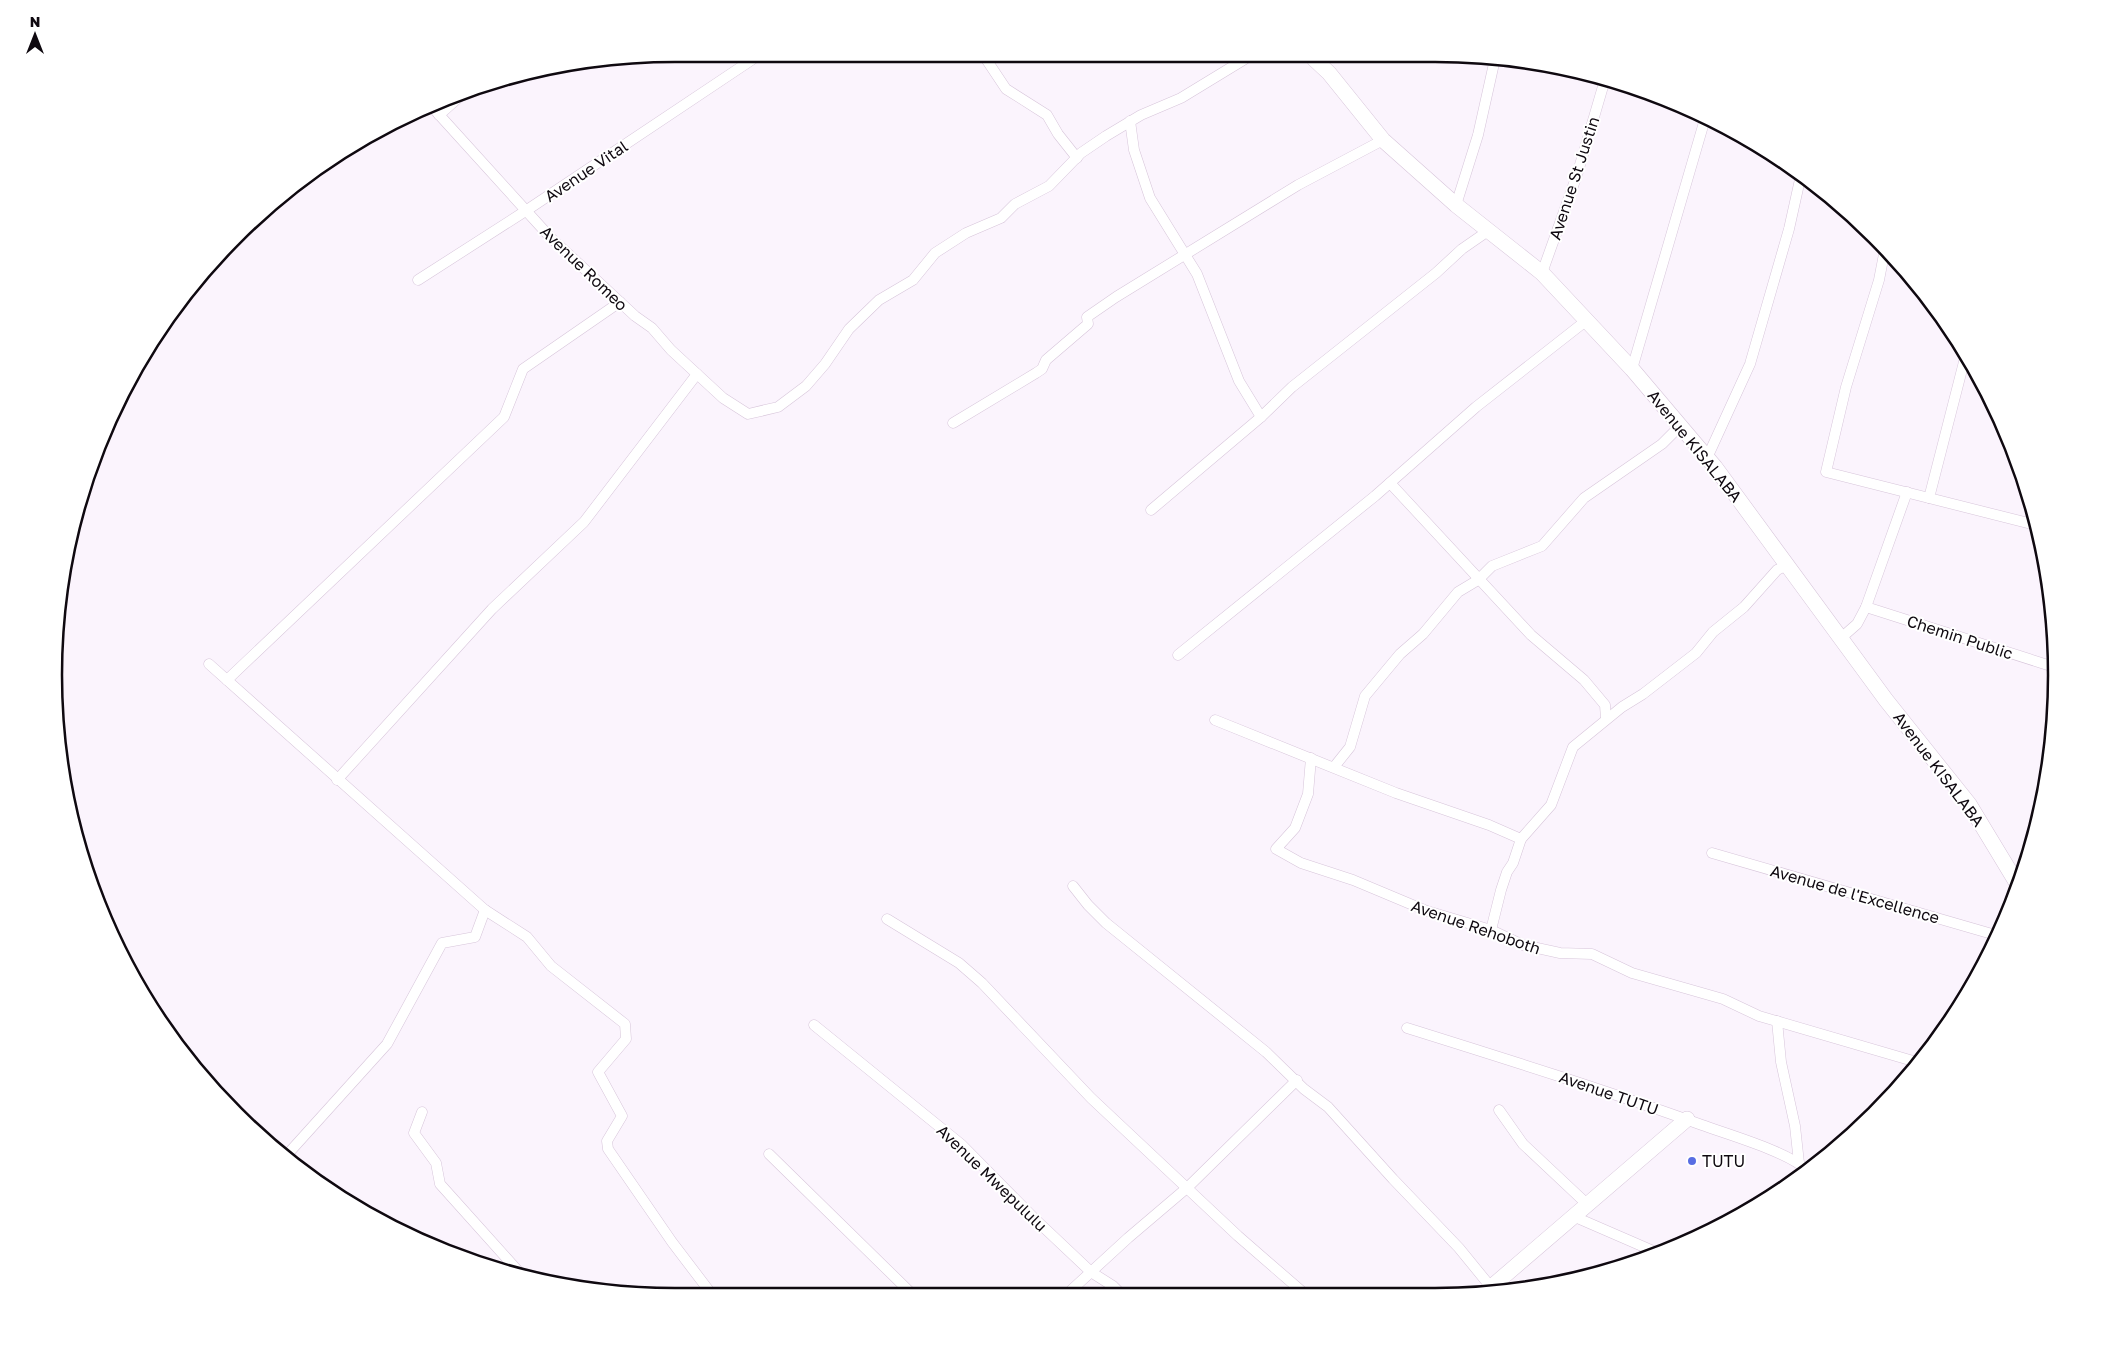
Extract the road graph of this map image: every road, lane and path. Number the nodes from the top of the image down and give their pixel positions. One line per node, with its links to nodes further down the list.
1 (749, 62): 14 (street, Avenue Vital)
2 (988, 62): 11 (street)
3 (1240, 62): 8 (street)
4 (1317, 62): 10 (street, Avenue KISALABA)
5 (1493, 66): 13 (street)
6 (1603, 86): 18 (street, Avenue St Justin)
7 (436, 111): 14 (street, Avenue Romeo)
8 (1130, 122): 11 (street); 16 (street)
9 (1704, 124): 23 (street)
10 (1383, 140): 13 (street, Avenue KISALABA); 16 (street)
11 (1077, 158): 24 (street, Avenue Romeo)
12 (1799, 182): 28 (street)
13 (1456, 205): 15 (street, Avenue KISALABA)
14 (527, 210): 19 (street, Avenue Vital); 20 (street, Avenue Romeo)
15 (1488, 231): 18 (street, Avenue KISALABA); 25 (street)
16 (1184, 254): 25 (street); 26 (street)
17 (1883, 257): 30 (street)
18 (1542, 273): 21 (street, Avenue KISALABA)
19 (418, 280)
20 (620, 302): 24 (street, Avenue Romeo); 41 (street)
21 (1587, 320): 23 (street, Avenue KISALABA); 29 (street)
22 (1963, 365): 31 (street)
23 (1632, 369): 27 (street, Avenue KISALABA)
24 (697, 374): 46 (street)
25 (1261, 417): 32 (street)
26 (953, 423)
27 (1679, 427): 28 (street, Avenue KISALABA); 35 (street)
28 (1707, 458): 34 (street, Avenue KISALABA)
29 (1390, 482): 35 (street); 38 (street)
30 (1907, 492): 31 (street); 36 (street)
31 (1929, 498): 33 (street)
32 (1151, 510)
33 (2029, 521)
34 (1787, 565): 37 (street, Avenue KISALABA); 42 (street)
35 (1478, 580): 42 (street); 45 (street)
36 (1866, 607): 37 (street); 40 (street, Chemin Public)
37 (1842, 638): 49 (street, Avenue KISALABA)
38 (1178, 655)
39 (209, 664): 41 (street)
40 (2048, 665)
41 (227, 680): 46 (street)
42 (1606, 719): 47 (street)
43 (1215, 720): 44 (street)
44 (1311, 758): 45 (street); 53 (street, Avenue Rehoboth)
45 (1334, 767): 47 (street)
46 (337, 780): 51 (street)
47 (1521, 840): 53 (street)
48 (1712, 853): 54 (street, Avenue de l'Excellence)
49 (2014, 879)
50 (1073, 886): 59 (street)
51 (485, 910): 63 (street); 74 (street)
52 (887, 920): 66 (street)
53 (1491, 930): 55 (street, Avenue Rehoboth)
54 (1991, 934)
55 (1777, 1022): 58 (street, Avenue Rehoboth); 65 (street)
56 (814, 1025): 71 (street, Avenue Mwepululu)
57 (1407, 1028): 62 (street, Avenue TUTU)
58 (1912, 1061)
59 (1297, 1080): 66 (street); 73 (street)
60 (1499, 1110): 67 (street)
61 (422, 1112): 70 (street)
62 (1687, 1120): 65 (street, Avenue TUTU); 67 (street)
63 (290, 1152)
64 (769, 1154): 75 (street)
65 (1803, 1166)
66 (1188, 1187): 71 (street); 78 (street)
67 (1588, 1205): 68 (street)
68 (1575, 1216): 69 (street); 72 (street)
69 (1650, 1250)
70 (515, 1267)
71 (1091, 1272): 76 (street); 77 (street, Avenue Mwepululu)
72 (1493, 1285)
73 (1483, 1286)
74 (707, 1288)
75 (906, 1288)
76 (1074, 1288)
77 (1115, 1288)
78 (1298, 1288)

